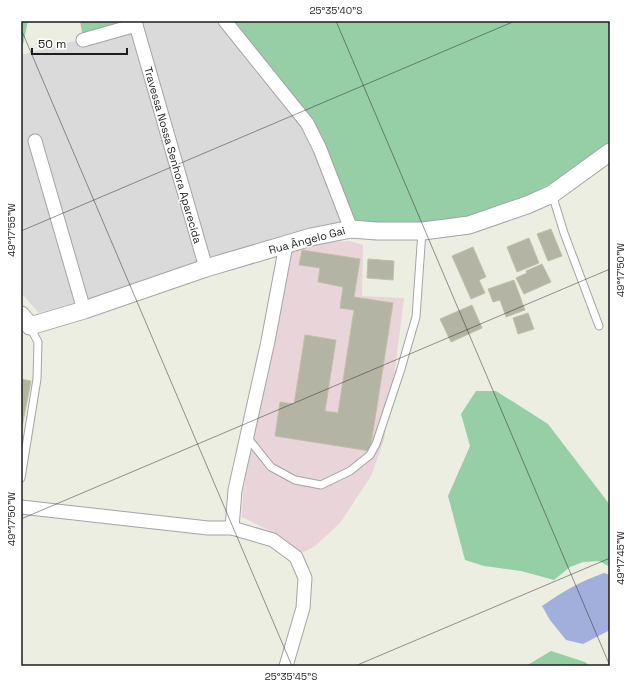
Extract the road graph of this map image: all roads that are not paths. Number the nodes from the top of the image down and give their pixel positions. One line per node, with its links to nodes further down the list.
1 (225, 21): 6 (street)
2 (82, 40): 9 (street, Travessa Nossa Senhora Aparecida)
3 (35, 141): 10 (street)
4 (610, 152): 5 (street, Rua Ângelo Gai)
5 (552, 194): 7 (street, Rua Ângelo Gai); 12 (lane)
6 (351, 229): 7 (street, Rua Ângelo Gai); 8 (street, Rua Ângelo Gai)
7 (422, 231): 13 (lane)
8 (286, 245): 9 (street, Rua Ângelo Gai); 13 (street)
9 (206, 268): 10 (street, Rua Ângelo Gai)
10 (84, 310): 11 (street, Rua Ângelo Gai)
11 (24, 324): 14 (lane)
12 (599, 326)
13 (247, 436): 16 (street)
14 (21, 478)
15 (21, 508): 16 (street)
16 (232, 528): 17 (street)
17 (286, 666)

